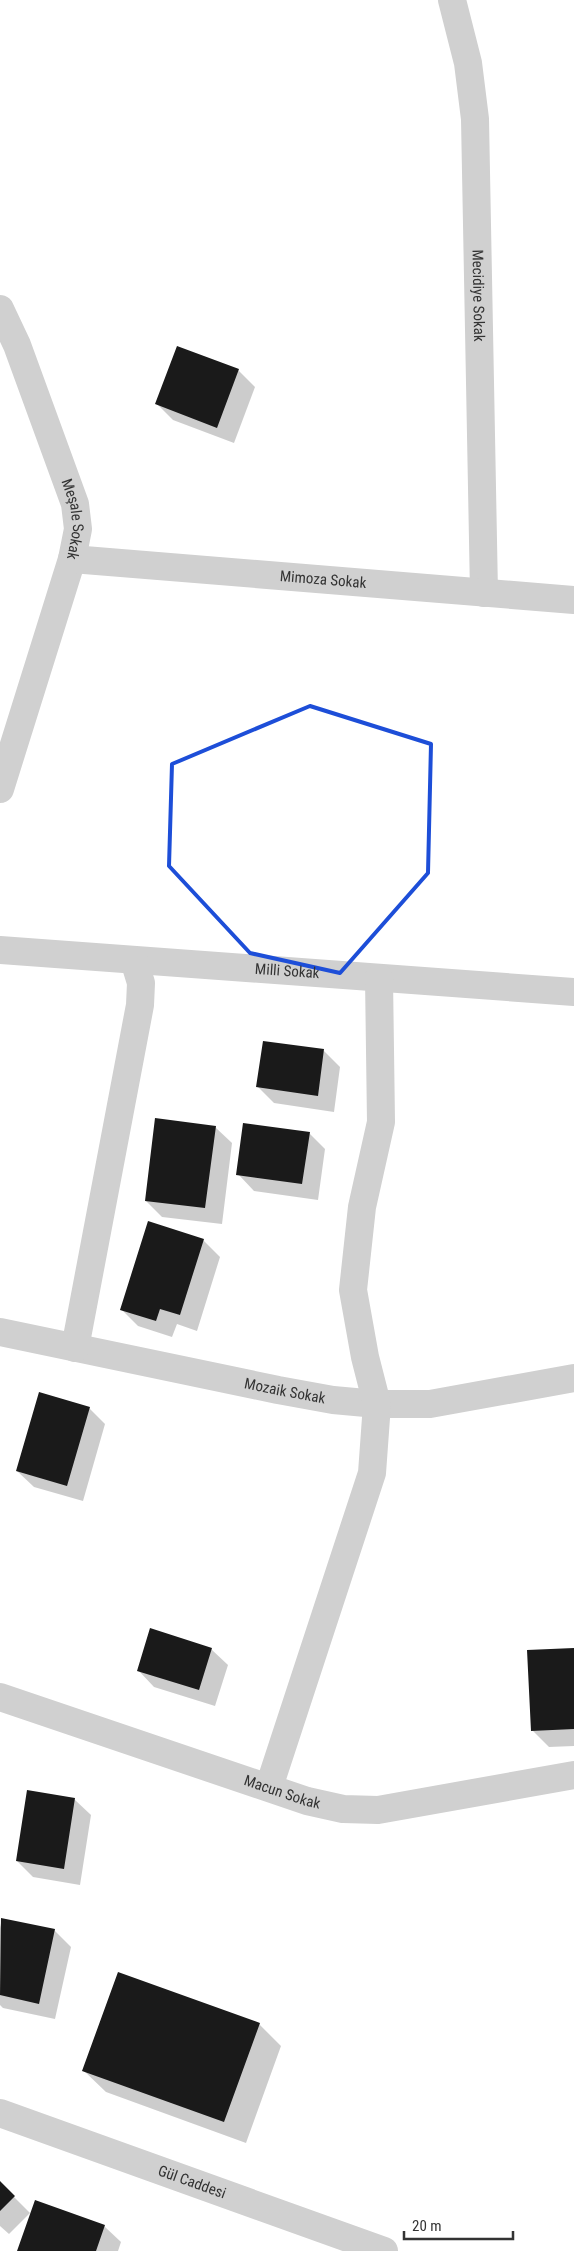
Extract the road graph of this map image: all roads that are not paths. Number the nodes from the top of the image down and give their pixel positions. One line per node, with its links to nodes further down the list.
1 (452, 0): 4 (street, Mecidiye Sokak)
2 (0, 309): 3 (street, Meşale Sokak)
3 (72, 559): 4 (street, Mimoza Sokak); 6 (street, Meşale Sokak)
4 (484, 593): 5 (street, Mimoza Sokak)
5 (574, 600)
6 (0, 789)
7 (0, 950): 8 (street, Milli Sokak)
8 (134, 960): 9 (street, Milli Sokak); 12 (street)
9 (379, 978): 10 (street, Milli Sokak); 14 (street)
10 (574, 992)
11 (0, 1332): 12 (street, Mozaik Sokak)
12 (75, 1348): 14 (street, Mozaik Sokak)
13 (574, 1378): 14 (street, Mozaik Sokak)
14 (377, 1404): 17 (street)
15 (0, 1697): 17 (street, Macun Sokak)
16 (574, 1775): 17 (street, Macun Sokak)
17 (269, 1788)
18 (0, 2113): 19 (street, Gül Caddesi)
19 (384, 2251)

